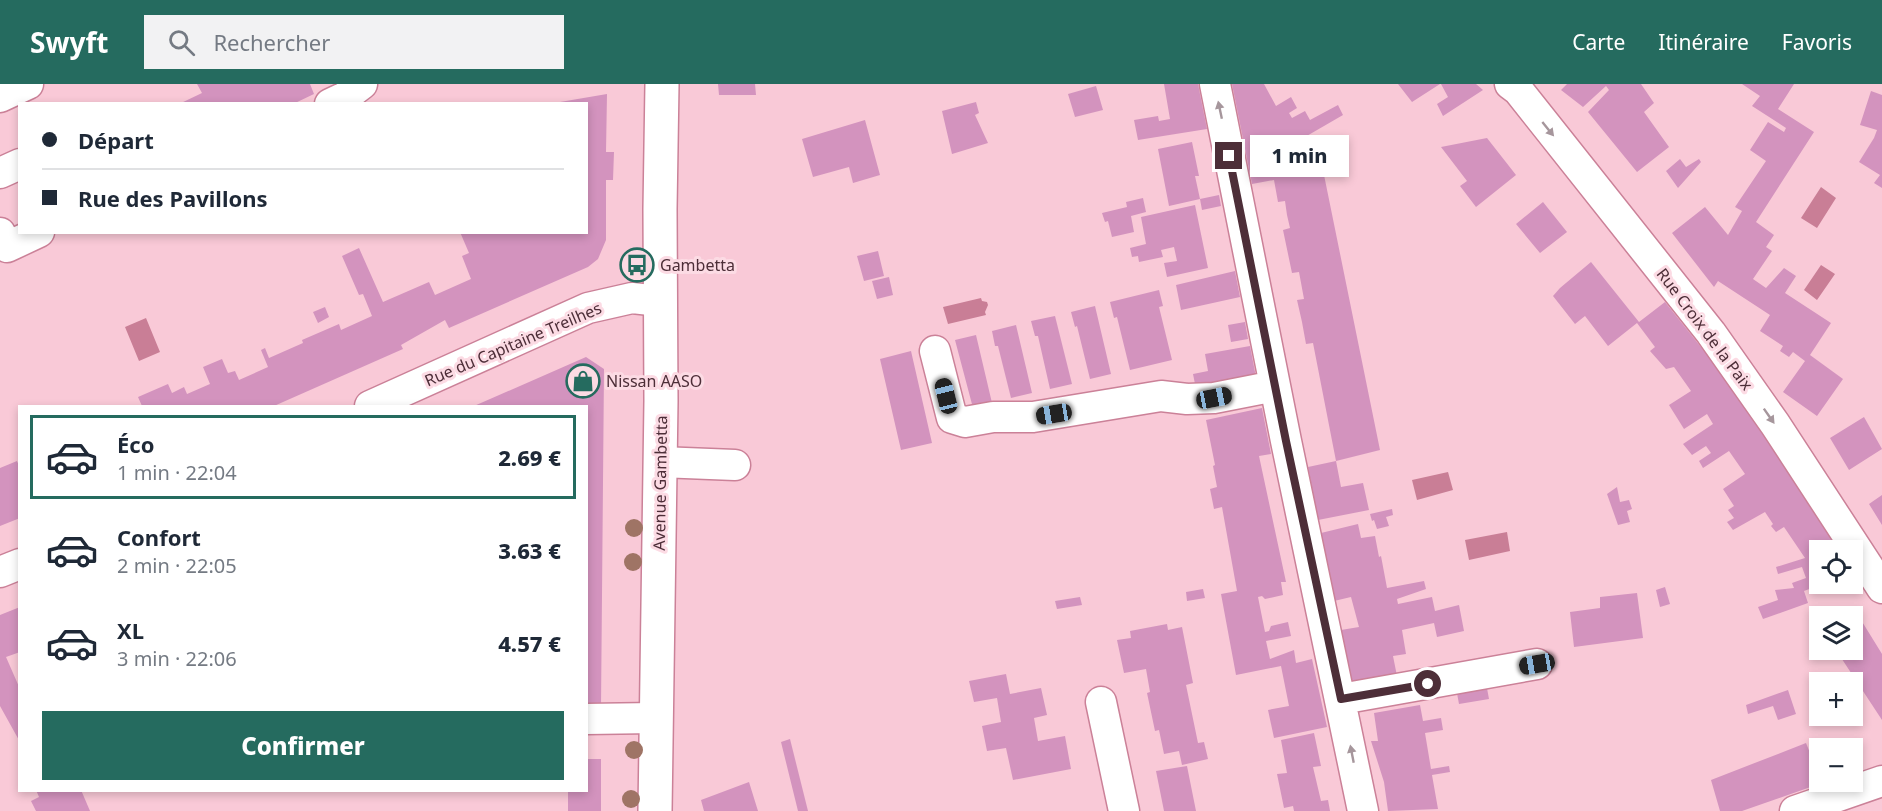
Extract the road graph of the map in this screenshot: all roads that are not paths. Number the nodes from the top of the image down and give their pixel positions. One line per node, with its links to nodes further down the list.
1 (28, 84): 6 (street)
2 (362, 84): 7 (street)
3 (662, 84): 12 (main road, Avenue Gambetta)
4 (1215, 84): 14 (street, one-way to 4)
5 (1525, 90): 20 (street, Rue Croix de la Paix, one-way to 20)
6 (0, 97)
7 (334, 102)
8 (18, 165): 9 (street)
9 (0, 173)
10 (0, 233): 11 (street)
11 (35, 234)
12 (660, 301): 15 (street, Rue du Capitaine Treilhes); 16 (main road, Avenue Gambetta)
13 (935, 351): 14 (street)
14 (1275, 386): 22 (street)
15 (372, 405)
16 (660, 462): 17 (street); 24 (main road, Avenue Gambetta)
17 (735, 465)
18 (18, 565): 19 (street)
19 (0, 572)
20 (1882, 588)
21 (1537, 664): 22 (street)
22 (1341, 699): 29 (street, one-way to 22)
23 (1101, 702): 28 (street)
24 (655, 718): 25 (street); 27 (main road, Avenue Gambetta)
25 (588, 719)
26 (1882, 781): 30 (street)
27 (654, 811)
28 (1124, 811)
29 (1363, 811)
30 (1795, 811)

